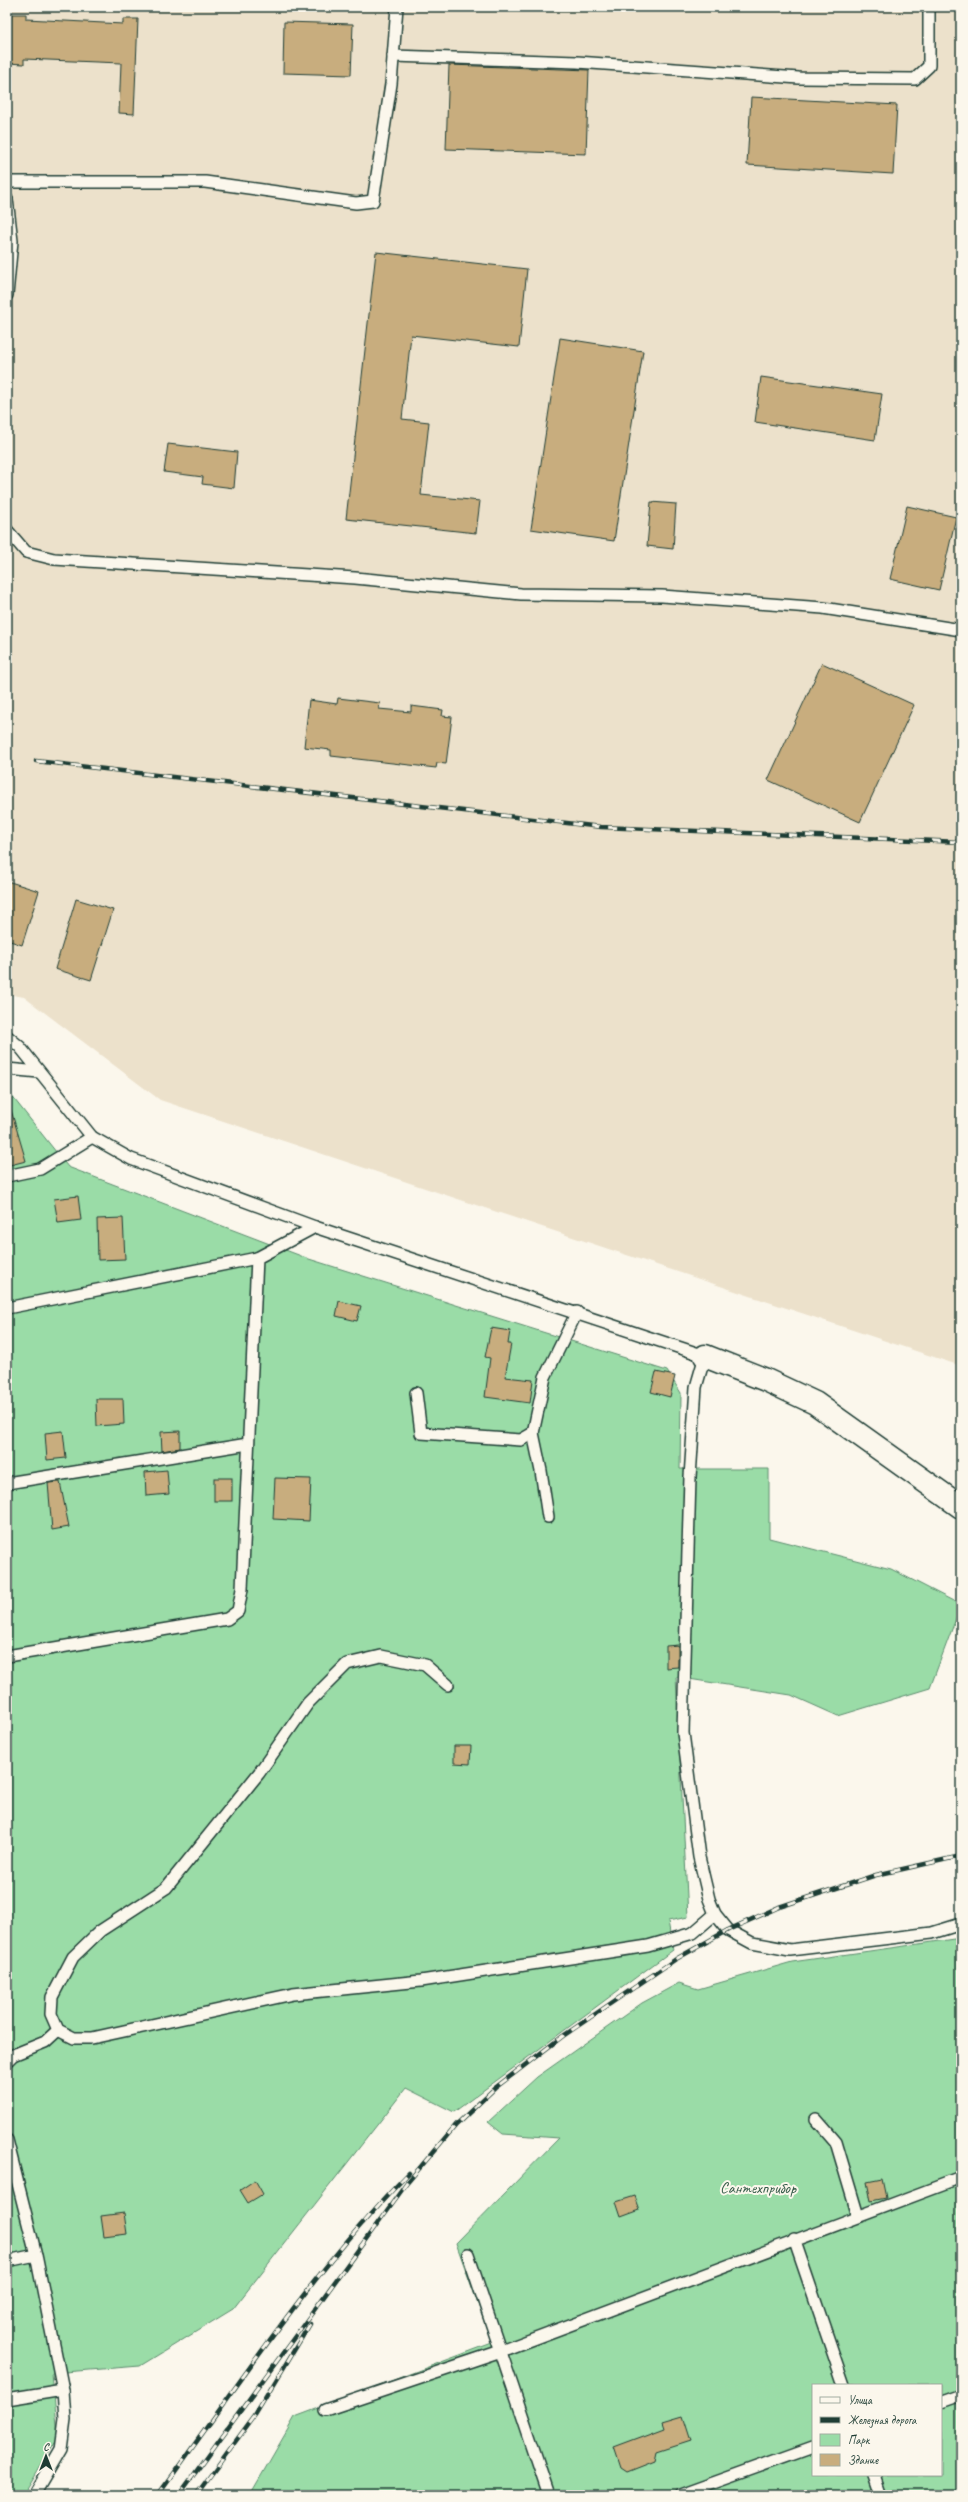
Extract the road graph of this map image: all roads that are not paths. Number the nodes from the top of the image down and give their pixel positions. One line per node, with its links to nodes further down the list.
1 (397, 7): 3 (lane)
2 (929, 7): 3 (lane)
3 (393, 56): 4 (lane)
4 (7, 182)
5 (7, 199): 6 (lane)
6 (7, 295)
7 (7, 530): 8 (lane)
8 (961, 630)
9 (7, 1036): 11 (lane)
10 (7, 1069): 11 (lane)
11 (38, 1072): 12 (lane)
12 (92, 1137): 13 (lane); 14 (lane)
13 (7, 1176)
14 (315, 1227): 15 (lane); 17 (lane)
15 (257, 1258): 16 (lane); 21 (lane)
16 (7, 1308)
17 (577, 1312): 18 (lane); 20 (lane)
18 (705, 1356): 23 (street); 27 (lane)
19 (416, 1393): 20 (lane)
20 (533, 1433): 24 (lane)
21 (248, 1444): 22 (lane); 25 (lane)
22 (7, 1483)
23 (961, 1507)
24 (548, 1517)
25 (7, 1656)
26 (448, 1685): 29 (lane)
27 (715, 1914): 28 (lane); 29 (lane)
28 (961, 1924)
29 (58, 2030): 30 (lane)
30 (7, 2061)
31 (816, 2119): 34 (lane)
32 (7, 2140): 37 (lane)
33 (961, 2178): 34 (lane)
34 (858, 2216): 35 (lane)
35 (794, 2239): 39 (lane); 40 (lane)
36 (468, 2254): 39 (lane)
37 (36, 2255): 38 (lane); 41 (lane)
38 (7, 2261)
39 (501, 2351): 45 (lane); 49 (lane)
40 (844, 2384)
41 (63, 2390): 43 (lane); 48 (lane)
42 (961, 2395): 44 (lane)
43 (7, 2399)
44 (942, 2402)
45 (325, 2410)
46 (812, 2447): 50 (lane)
47 (874, 2476): 51 (lane)
48 (34, 2495)
49 (549, 2495)
50 (680, 2495)
51 (881, 2495)

